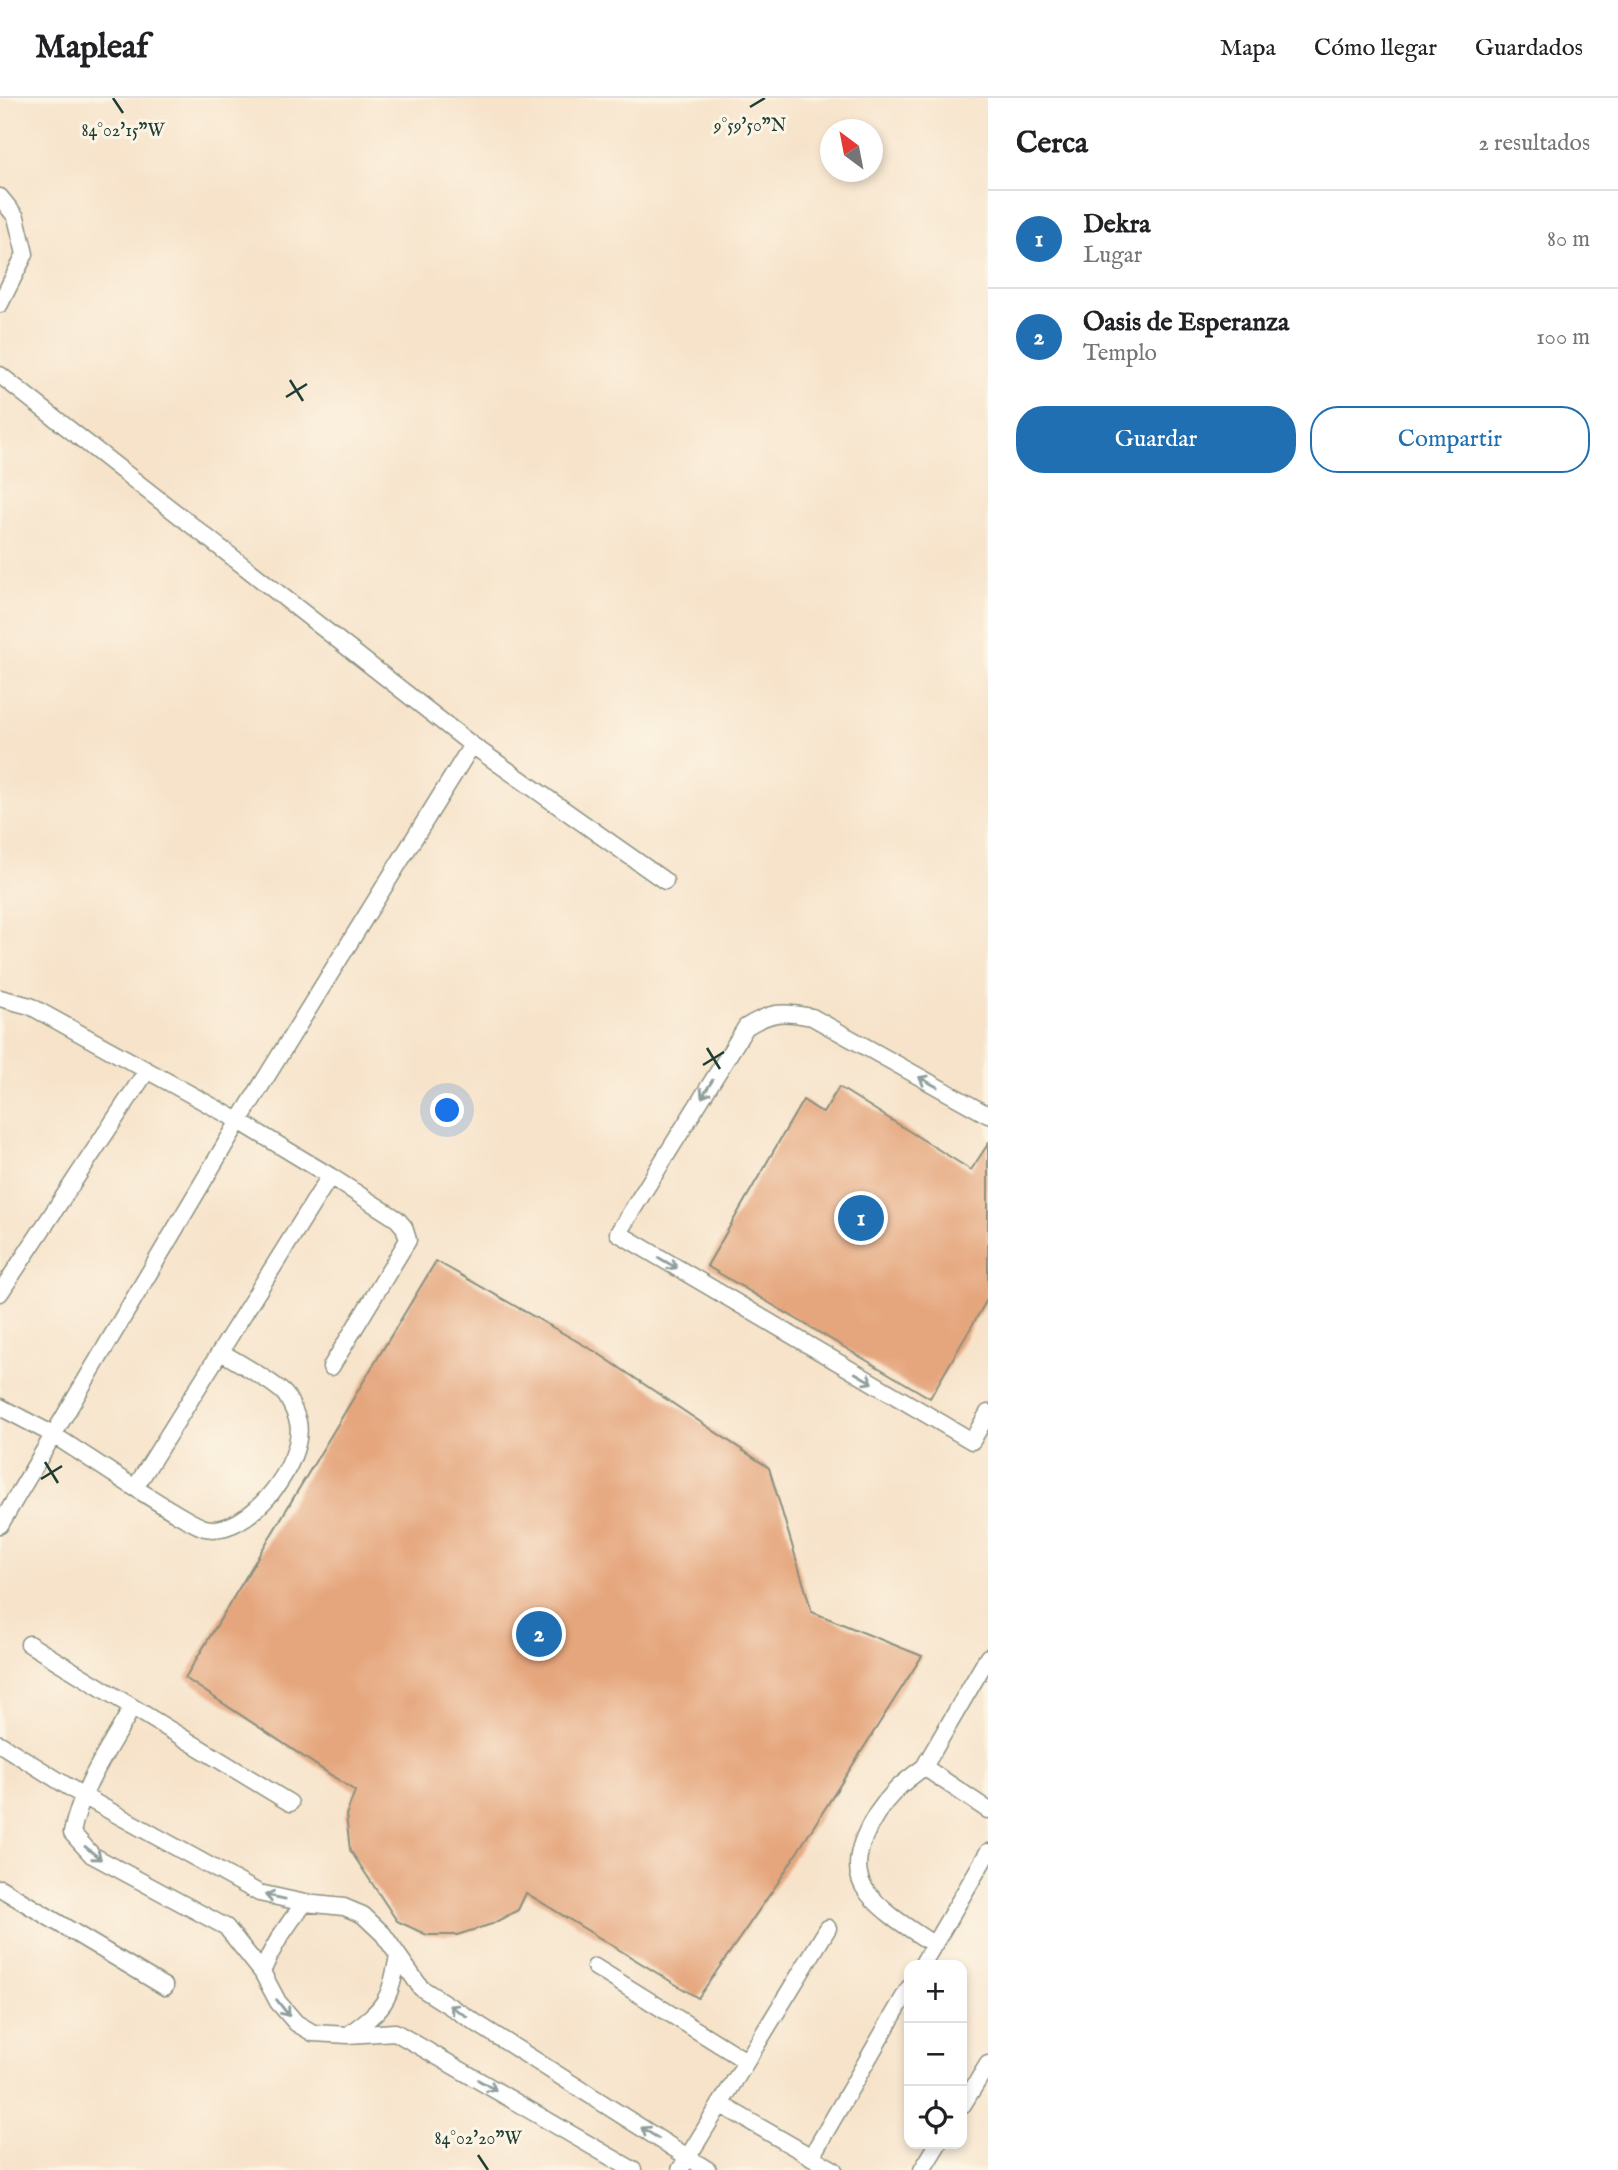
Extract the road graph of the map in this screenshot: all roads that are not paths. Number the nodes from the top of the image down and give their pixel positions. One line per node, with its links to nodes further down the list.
1 (0, 197): 2 (lane)
2 (0, 304)
3 (0, 375): 4 (lane)
4 (472, 745): 5 (lane); 9 (lane)
5 (665, 881)
6 (0, 998): 7 (lane)
7 (146, 1072): 9 (lane); 11 (lane)
8 (988, 1115): 15 (lane, one-way to 15)
9 (239, 1121): 10 (lane); 16 (lane)
10 (330, 1176): 12 (lane); 13 (lane)
11 (0, 1293)
12 (221, 1352): 17 (lane); 17 (lane)
13 (331, 1367)
14 (0, 1407): 16 (lane)
15 (988, 1413)
16 (52, 1434): 17 (lane); 18 (lane)
17 (135, 1488)
18 (0, 1525)
19 (29, 1644): 21 (lane)
20 (988, 1657): 23 (lane)
21 (132, 1708): 24 (lane); 25 (lane)
22 (0, 1744): 24 (lane)
23 (924, 1767): 26 (lane); 31 (lane)
24 (83, 1796): 29 (lane, one-way to 24); 35 (lane, one-way to 35)
25 (290, 1803)
26 (988, 1810)
27 (988, 1852): 31 (lane)
28 (0, 1888): 36 (lane)
29 (305, 1903): 32 (lane); 35 (lane)
30 (828, 1928): 39 (lane)
31 (934, 1945): 33 (lane)
32 (397, 1956): 38 (lane); 45 (lane, one-way to 32)
33 (925, 1960)
34 (595, 1967): 39 (lane)
35 (262, 1972): 38 (lane, one-way to 38)
36 (165, 1987)
37 (904, 1997): 44 (lane)
38 (348, 2035): 46 (lane, one-way to 46)
39 (746, 2061): 42 (lane)
40 (988, 2064): 41 (lane)
41 (967, 2098)
42 (720, 2104): 44 (lane); 45 (lane)
43 (935, 2149): 49 (lane)
44 (811, 2157): 48 (lane)
45 (684, 2164): 47 (lane)
46 (633, 2170)
47 (708, 2170)
48 (834, 2170)
49 (922, 2170)

